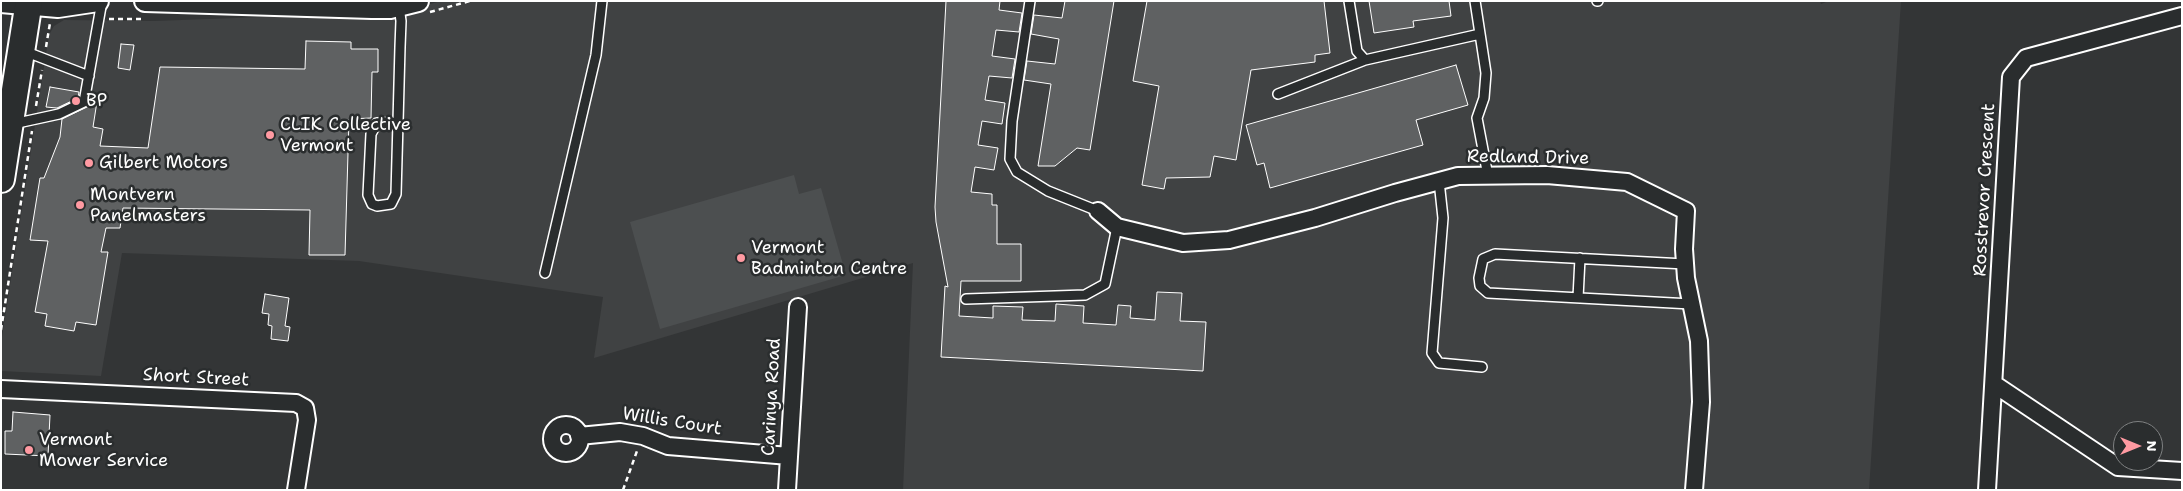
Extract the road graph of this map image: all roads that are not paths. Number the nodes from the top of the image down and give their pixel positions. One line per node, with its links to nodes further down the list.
1 (100, 1): 9 (street); 15 (lane)
2 (145, 1): 8 (street)
3 (602, 1): 26 (lane)
4 (1030, 1): 22 (lane)
5 (1350, 1): 14 (lane)
6 (1475, 1): 12 (lane)
7 (1, 2): 9 (street)
8 (190, 2): 10 (street)
9 (29, 4): 13 (main road)
10 (408, 4): 18 (lane)
11 (2182, 16): 32 (street, Rosstrevor Crescent)
12 (1480, 34): 14 (lane); 19 (lane)
13 (33, 54): 15 (lane); 17 (main road)
14 (1365, 60): 16 (lane)
15 (89, 76): 17 (lane)
16 (1278, 94)
17 (22, 122): 20 (main road)
18 (398, 122): 18 (lane)
19 (1488, 176): 21 (street, Redland Drive); 25 (street, Redland Drive)
20 (1, 179)
21 (1439, 181): 23 (street, Redland Drive); 31 (lane)
22 (1098, 211): 23 (street, Redland Drive)
23 (1117, 226): 28 (lane)
24 (1580, 258): 25 (lane); 27 (lane); 27 (lane)
25 (1685, 264): 29 (street, Redland Drive)
26 (545, 273)
27 (1578, 298): 29 (lane)
28 (966, 299)
29 (1691, 304): 39 (street, Redland Drive)
30 (798, 306): 35 (street, Carinya Road)
31 (1482, 367)
32 (1994, 384): 36 (street); 40 (street, Rosstrevor Crescent)
33 (1, 389): 37 (street, Short Street)
34 (579, 436): 35 (street, Willis Court)
35 (789, 456): 38 (street, Carinya Road)
36 (2182, 471)
37 (296, 490)
38 (787, 490)
39 (1694, 490)
40 (1987, 490)

